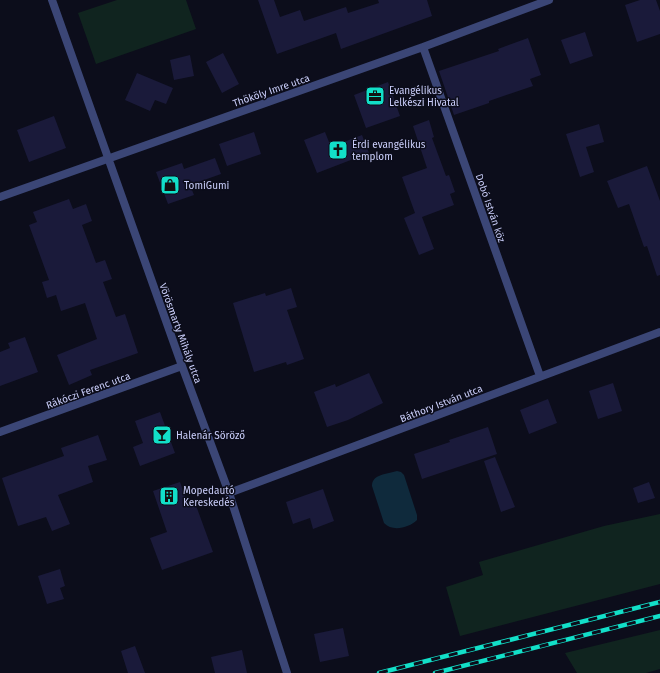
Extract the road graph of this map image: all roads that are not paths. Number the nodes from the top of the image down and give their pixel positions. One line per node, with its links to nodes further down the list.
1 (52, 0): 4 (street, Vörösmarty Mihály utca)
2 (549, 0): 3 (street, Thököly Imre utca)
3 (423, 47): 4 (street, Thököly Imre utca); 8 (street, Dobó István köz)
4 (108, 158): 5 (street, Thököly Imre utca); 7 (street, Vörösmarty Mihály utca)
5 (0, 197)
6 (660, 332): 8 (street, Báthory István utca)
7 (182, 366): 9 (street, Rákóczi Ferenc utca); 10 (street, Vörösmarty Mihály utca)
8 (540, 376): 10 (street, Báthory István utca)
9 (0, 432)
10 (229, 493): 11 (street, Vörösmarty Mihály utca)
11 (288, 673)

